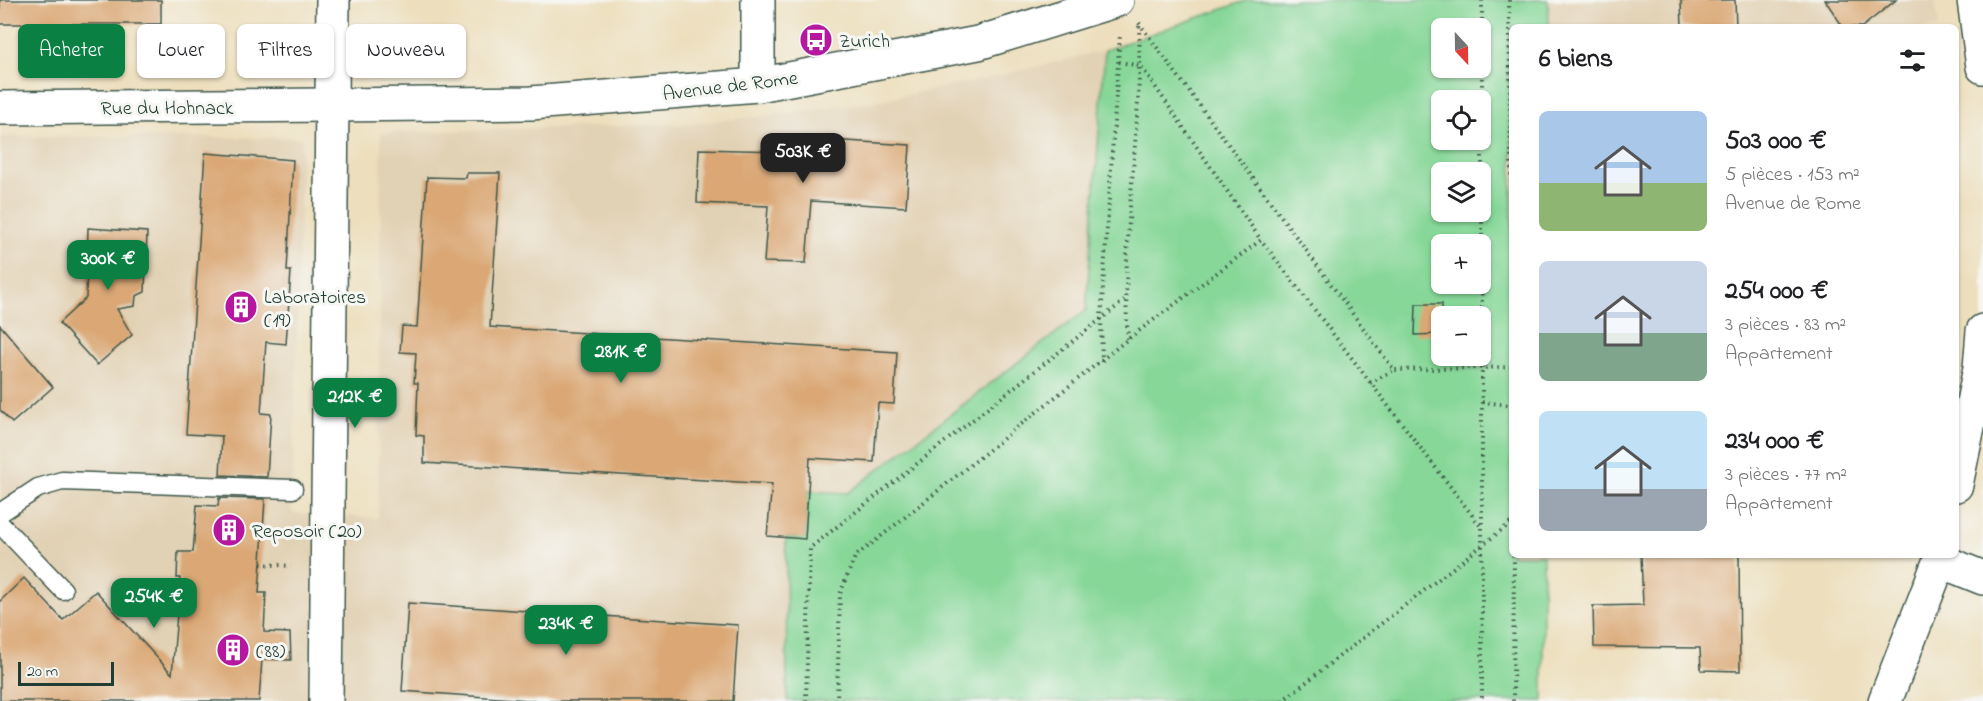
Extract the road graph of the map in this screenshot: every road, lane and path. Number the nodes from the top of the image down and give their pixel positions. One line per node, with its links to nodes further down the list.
1 (333, 0): 12 (street)
2 (758, 0): 11 (street)
3 (1482, 0): 21 (path)
4 (1509, 0): 7 (path)
5 (1974, 0): 10 (street)
6 (1128, 17): 8 (path); 9 (path); 11 (street, Avenue de Rome); 22 (path)
7 (1509, 24)
8 (1119, 62): 9 (path); 16 (path)
9 (1141, 66): 14 (path); 15 (path)
10 (1983, 67)
11 (758, 85): 12 (street, Avenue de Rome)
12 (334, 106): 13 (street, Rue du Hohnack); 40 (street)
13 (0, 108)
14 (1261, 240): 18 (path); 23 (path)
15 (1125, 300): 16 (path); 18 (path)
16 (1101, 318): 19 (path); 41 (path)
17 (1983, 331): 26 (street)
18 (1128, 339): 19 (path)
19 (1101, 363): 42 (path)
20 (1509, 367): 21 (path)
21 (1482, 368): 22 (path); 24 (path)
22 (1394, 370): 23 (path)
23 (1370, 383): 32 (path)
24 (1482, 402): 25 (path); 32 (path)
25 (1509, 405)
26 (1975, 432): 27 (street)
27 (1959, 477)
28 (293, 489): 29 (lane)
29 (0, 513)
30 (0, 524): 39 (lane)
31 (1509, 524): 33 (path)
32 (1482, 528): 33 (path)
33 (1482, 546): 43 (path); 44 (path)
34 (1514, 558): 45 (path)
35 (1942, 558): 38 (street); 46 (street)
36 (261, 564): 37 (path)
37 (291, 566)
38 (1983, 578)
39 (63, 590)
40 (326, 701)
41 (806, 701)
42 (837, 701)
43 (1282, 701)
44 (1482, 701)
45 (1513, 701)
46 (1885, 701)

